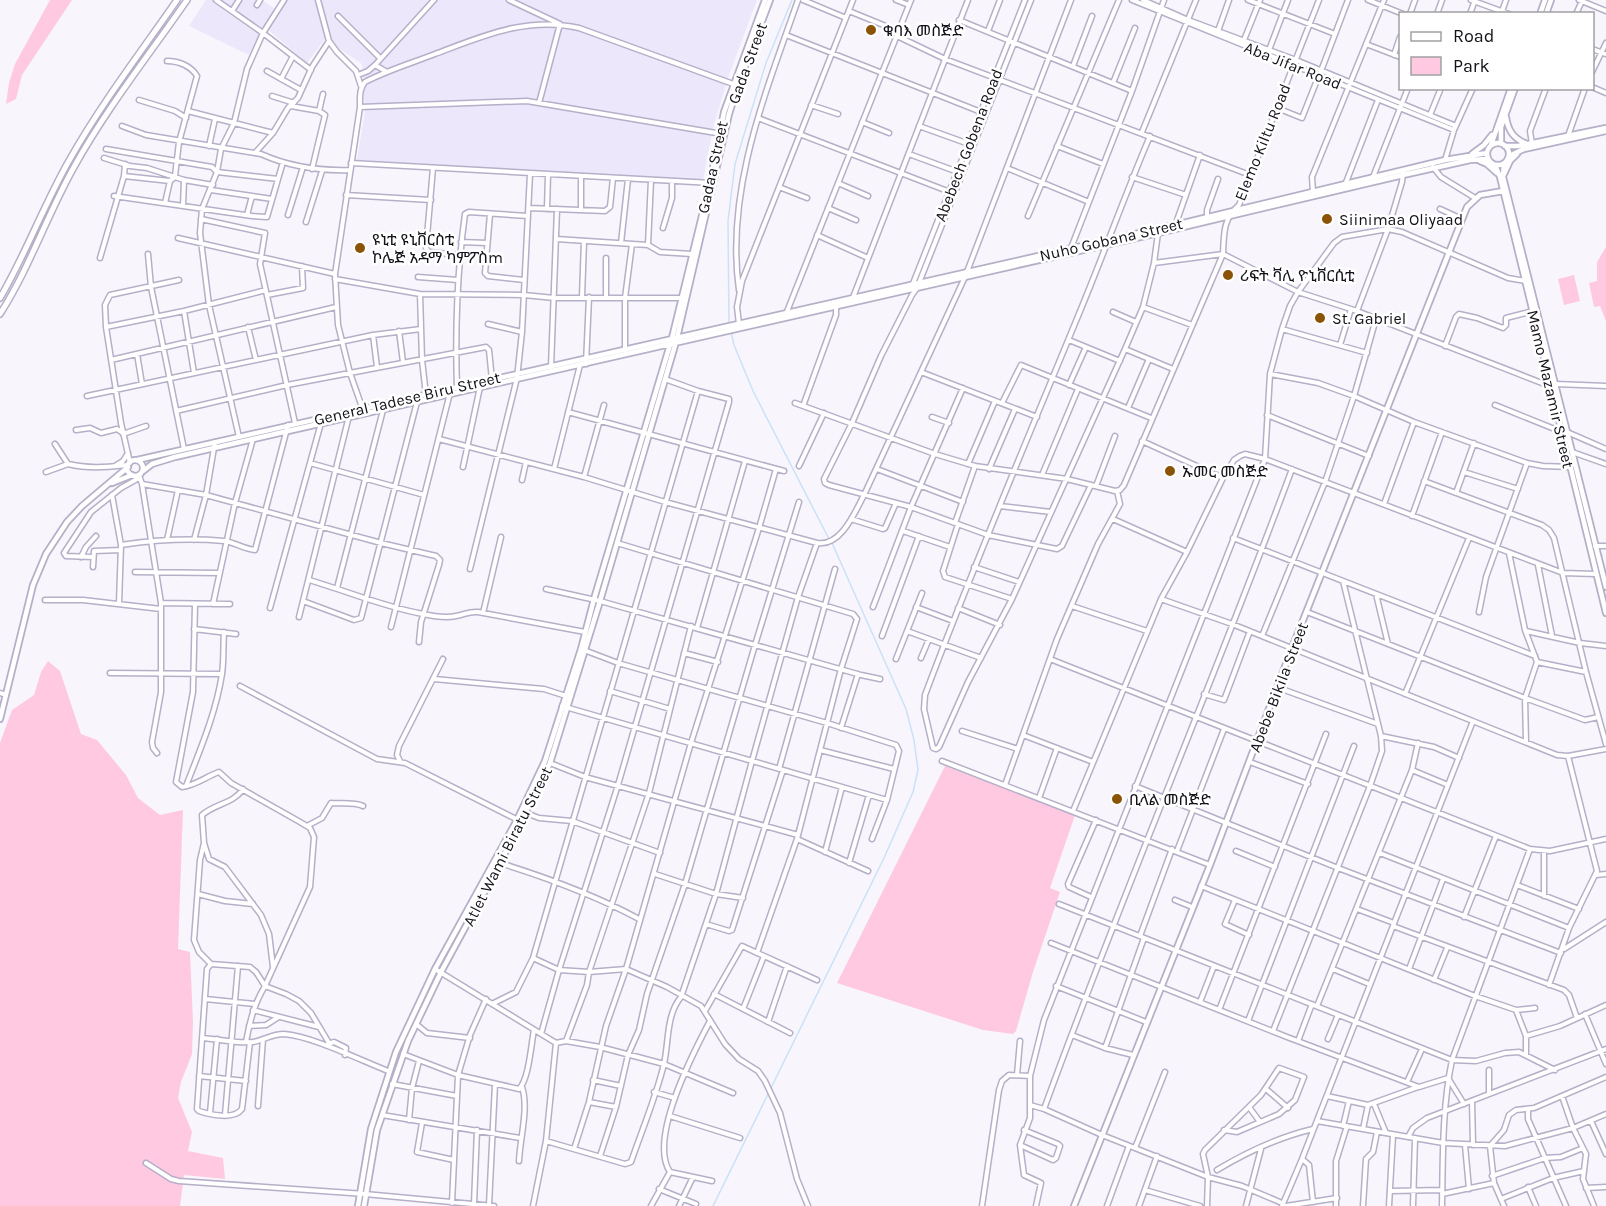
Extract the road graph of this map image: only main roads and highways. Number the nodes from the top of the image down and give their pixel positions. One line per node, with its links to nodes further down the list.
1 (177, 0): 33 (highway)
2 (187, 0): 34 (highway)
3 (765, 0): 5 (main road, Gadaa Street)
4 (770, 0): 5 (main road, Gada Street)
5 (735, 84): 25 (main road, Gadaa Street)
6 (1510, 90): 9 (main road)
7 (1514, 90): 8 (main road)
8 (1506, 114): 12 (main road); 13 (main road)
9 (1500, 120): 14 (main road); 16 (main road)
10 (1606, 129): 11 (main road)
11 (1568, 138): 12 (main road); 15 (main road)
12 (1530, 144): 13 (main road)
13 (1503, 145): 14 (main road); 18 (main road)
14 (1491, 146): 17 (main road)
15 (1521, 150): 18 (main road); 24 (main road)
16 (1470, 155): 17 (main road, Nuho Gobana Street); 22 (main road, Nuho Gobana Street)
17 (1488, 156): 19 (main road, Nuho Gobana Street); 21 (main road)
18 (1509, 156): 20 (main road)
19 (1474, 160): 22 (main road, Nuho Gobana Street); 24 (main road)
20 (1504, 164): 21 (main road); 24 (main road, Mamo Mazamir Street)
21 (1495, 165): 24 (main road, Mamo Mazamir Street)
22 (1433, 166): 23 (main road, Nuho Gobana Street)
23 (1403, 173): 27 (main road, Nuho Gobana Street); 27 (main road, Nuho Gobana Street)
24 (1501, 177): 26 (main road, Mamo Mazamir Street); 28 (main road, Mamo Mazamir Street)
25 (712, 183): 35 (main road); 35 (main road, Gadaa Street)
26 (1503, 191): 28 (main road, Mamo Mazamir Street); 64 (main road, Abebe Bikila Street)
27 (1313, 194): 29 (main road, Nuho Gobana Street)
28 (1506, 197): 43 (main road, Mamo Mazamir Street)
29 (1230, 214): 30 (main road, Nuho Gobana Street); 30 (main road, Nuho Gobana Street)
30 (1174, 227): 31 (main road, Nuho Gobana Street); 31 (main road, Nuho Gobana Street)
31 (1109, 242): 32 (main road, Nuho Gobana Street); 32 (main road, Nuho Gobana Street)
32 (966, 275): 35 (main road, Nuho Gobana Street)
33 (0, 298)
34 (0, 314)
35 (674, 340): 36 (main road, General Tadese Biru Street); 36 (main road, General Tadese Biru Street); 44 (main road, Atlet Wami Biratu Street); 44 (main road, Atlet Wami Biratu Street)
36 (586, 361): 37 (main road, General Tadese Biru Street); 37 (main road, General Tadese Biru Street)
37 (551, 368): 38 (main road, General Tadese Biru Street)
38 (517, 376): 39 (main road, General Tadese Biru Street); 39 (main road, General Tadese Biru Street)
39 (451, 391): 40 (main road, General Tadese Biru Street); 40 (main road, General Tadese Biru Street)
40 (363, 411): 41 (main road, General Tadese Biru Street)
41 (349, 415): 42 (main road, General Tadese Biru Street); 42 (main road, General Tadese Biru Street)
42 (288, 428): 45 (main road, General Tadese Biru Street); 45 (main road, General Tadese Biru Street)
43 (1564, 432): 52 (main road, Mamo Mazamir Street); 52 (main road, Mamo Mazamir Street)
44 (646, 434): 51 (main road, Atlet Wami Biratu Street)
45 (215, 445): 46 (main road, General Tadese Biru Street); 48 (main road, General Tadese Biru Street)
46 (137, 460): 47 (main road, General Tadese Biru Street); 48 (main road)
47 (129, 465): 49 (main road); 50 (main road)
48 (140, 474): 49 (main road, General Tadese Biru Street)
49 (132, 475): 50 (main road, General Tadese Biru Street)
50 (110, 484): 56 (main road)
51 (629, 490): 55 (main road, Atlet Wami Biratu Street); 55 (main road, Atlet Wami Biratu Street)
52 (1593, 547): 53 (main road, Mamo Mazamir Street); 54 (main road, Mamo Mazamir Street)
53 (1606, 586)
54 (1606, 613)
55 (583, 650): 57 (main road, Atlet Wami Biratu Street); 57 (main road, Atlet Wami Biratu Street)
56 (2, 701): 58 (main road)
57 (565, 706): 59 (main road, Atlet Wami Biratu Street); 59 (main road, Atlet Wami Biratu Street)
58 (0, 719)
59 (519, 821): 60 (main road, Atlet Wami Biratu Street); 60 (main road, Atlet Wami Biratu Street)
60 (438, 971): 61 (main road, Atlet Wami Biratu Street); 61 (main road, Atlet Wami Biratu Street)
61 (362, 1194): 62 (main road, Atlet Wami Biratu Street); 63 (main road, Atlet Wami Biratu Street)
62 (358, 1206)
63 (364, 1206)
64 (1074, 1206)

